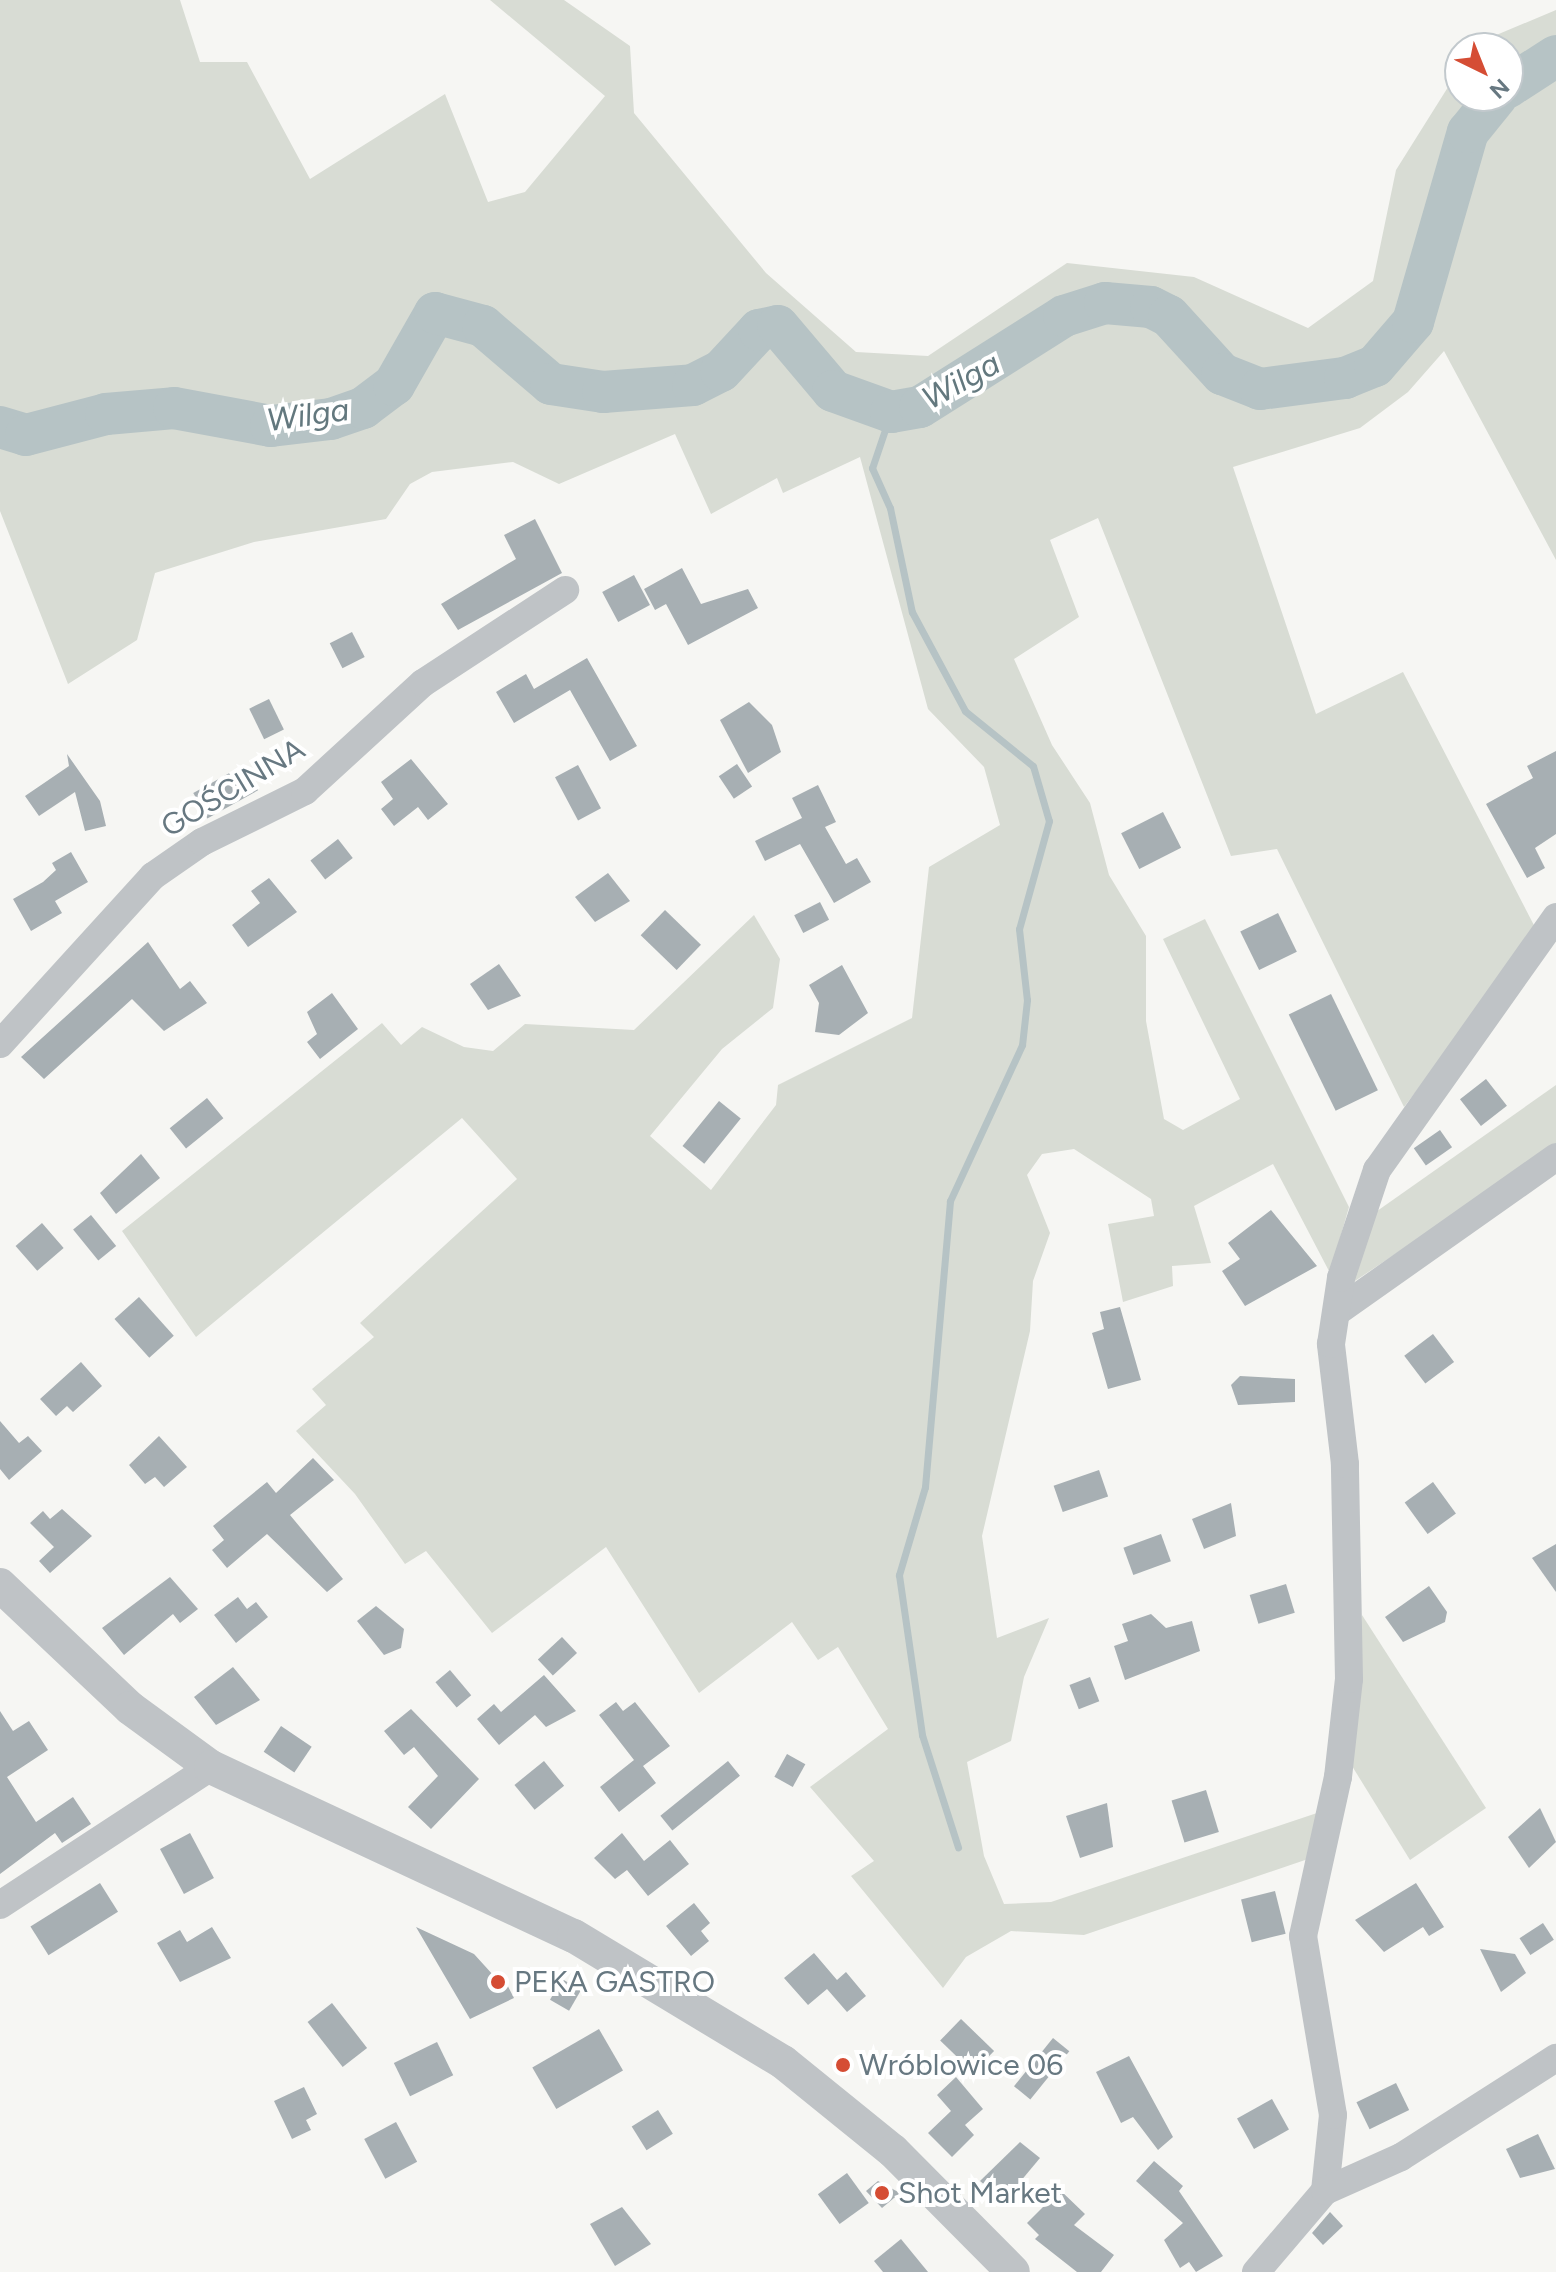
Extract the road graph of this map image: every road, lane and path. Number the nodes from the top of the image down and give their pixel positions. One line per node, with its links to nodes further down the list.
1 (565, 590): 3 (street, GOŚCINNA)
2 (1556, 917): 5 (street)
3 (0, 1044)
4 (1556, 1157): 5 (street)
5 (1338, 1311): 10 (street)
6 (0, 1585): 7 (street)
7 (211, 1767): 8 (street); 11 (street)
8 (0, 1905)
9 (1556, 2058): 10 (street)
10 (1325, 2191): 12 (street)
11 (1013, 2272)
12 (1256, 2272)

